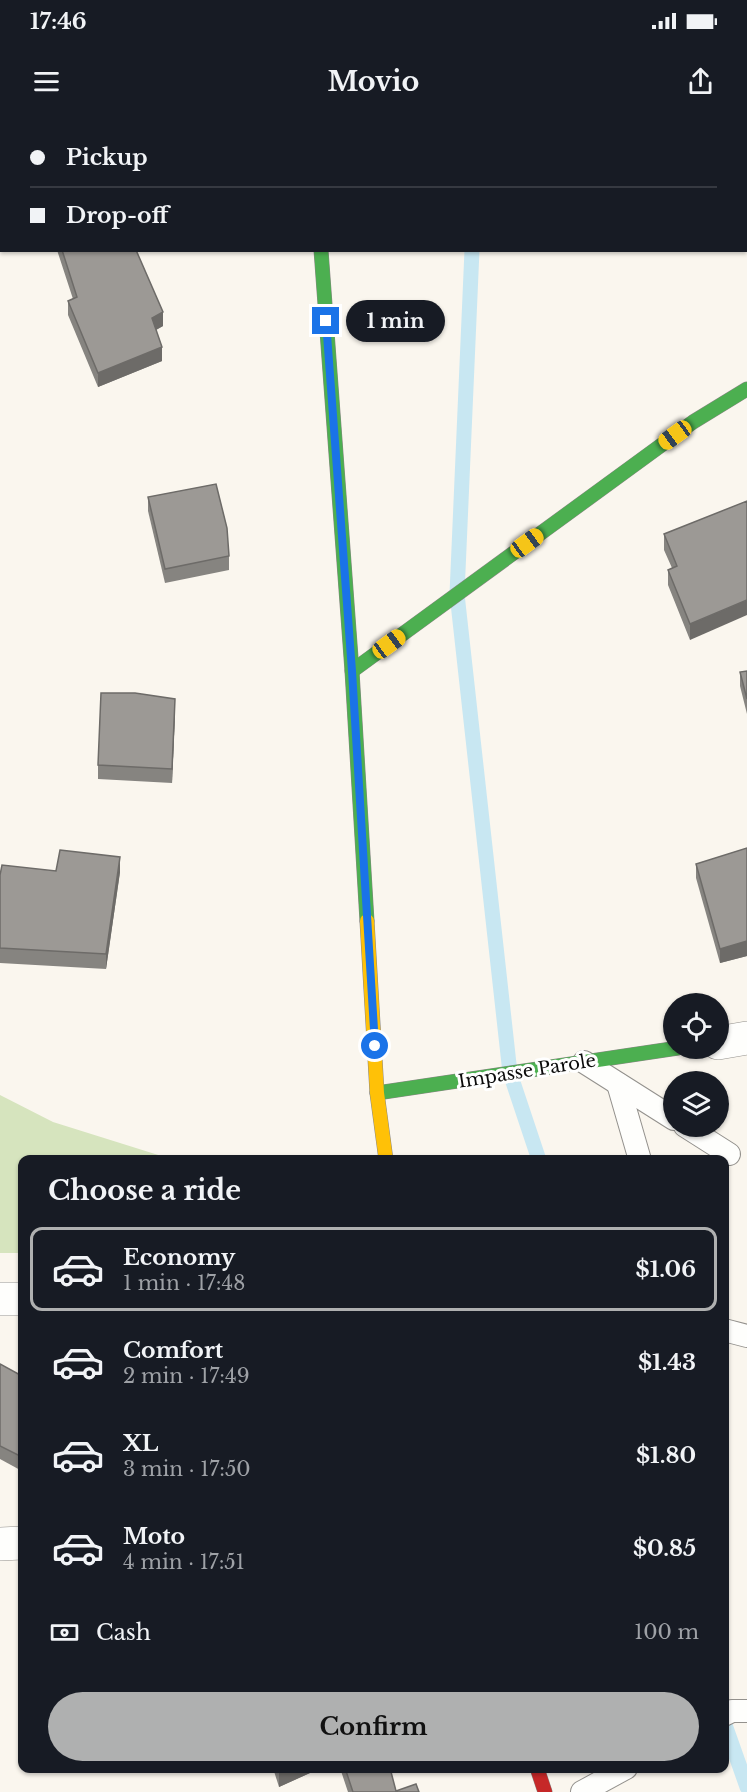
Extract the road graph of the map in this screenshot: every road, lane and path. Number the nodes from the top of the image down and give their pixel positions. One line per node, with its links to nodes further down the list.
1 (321, 252): 3 (main road)
2 (747, 389): 3 (main road)
3 (352, 671): 9 (main road)
4 (747, 1038): 5 (street)
5 (729, 1041)
6 (663, 1050): 7 (main road, Impasse Parole)
7 (584, 1062): 8 (lane); 9 (main road, Impasse Parole)
8 (618, 1084): 10 (lane); 14 (lane)
9 (377, 1093): 13 (main road)
10 (663, 1112)
11 (702, 1137): 12 (lane)
12 (729, 1154)
13 (385, 1155)
14 (639, 1155)
15 (0, 1299): 16 (street)
16 (18, 1299)
17 (729, 1331): 18 (lane)
18 (747, 1336)
19 (18, 1543): 20 (street)
20 (0, 1544)
21 (539, 1773): 23 (main road)
22 (617, 1773): 24 (lane)
23 (545, 1792)
24 (582, 1792)

